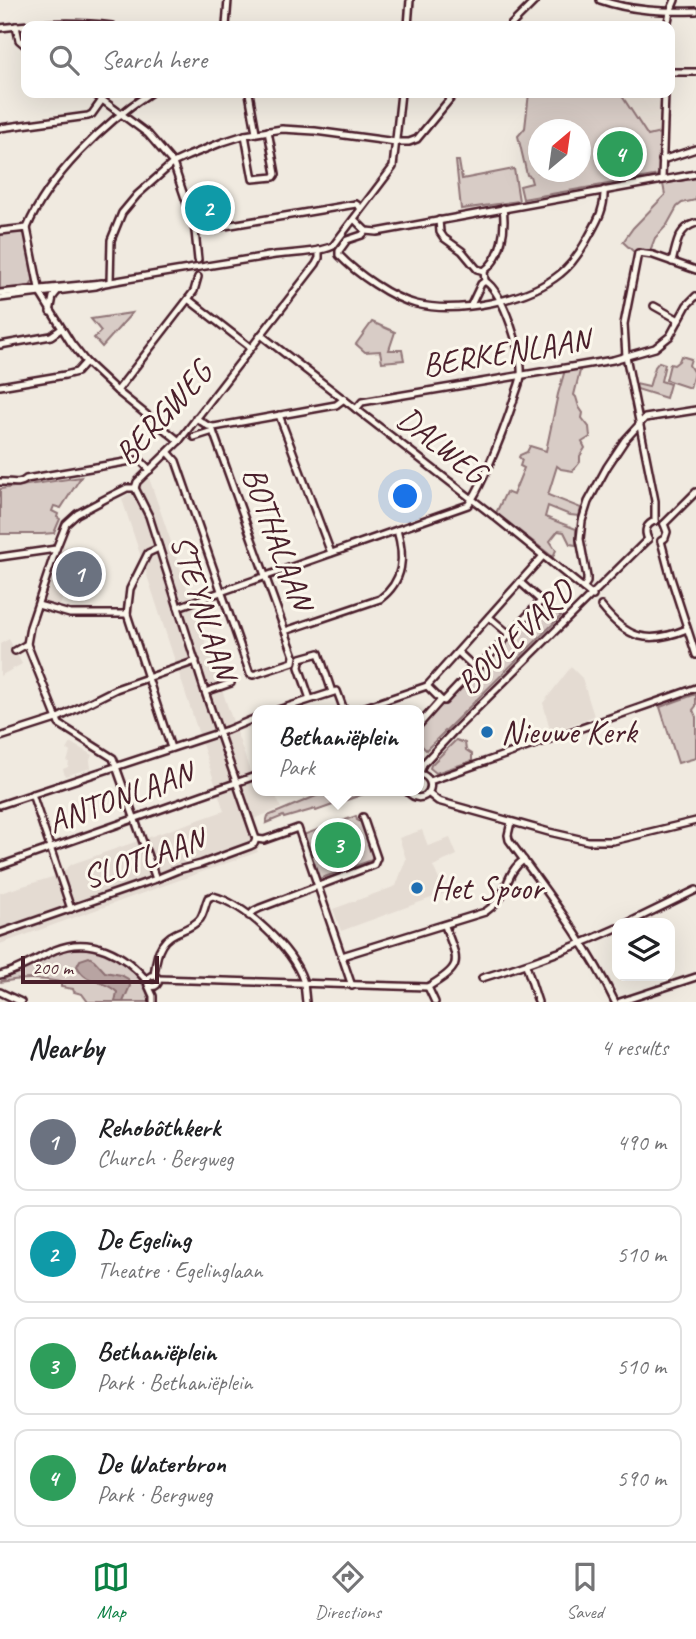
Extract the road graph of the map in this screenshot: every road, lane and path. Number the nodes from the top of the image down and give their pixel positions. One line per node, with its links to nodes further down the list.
1 (228, 0): 8 (street)
2 (410, 0): 9 (street)
3 (536, 0): 10 (street)
4 (600, 0): 7 (street)
5 (675, 0): 7 (street)
6 (696, 11): 7 (street)
7 (670, 12): 11 (street)
8 (226, 21)
9 (408, 21)
10 (515, 21)
11 (668, 21)
12 (16, 26): 13 (street); 14 (street); 15 (street)
13 (21, 26)
14 (0, 28)
15 (21, 42)
16 (675, 72): 17 (street)
17 (696, 72)
18 (99, 98): 24 (street)
19 (143, 98): 25 (street)
20 (250, 98): 28 (street)
21 (400, 98): 30 (street)
22 (451, 98): 30 (street)
23 (665, 98): 32 (street)
24 (102, 100): 25 (street); 26 (street)
25 (121, 114): 33 (street); 42 (street)
26 (0, 128)
27 (268, 131): 28 (street); 29 (street); 30 (street)
28 (256, 132): 29 (street)
29 (245, 135): 33 (street)
30 (396, 142): 37 (street)
31 (696, 149): 32 (street)
32 (662, 160): 35 (street)
33 (173, 163): 45 (street); 53 (street)
34 (696, 174): 35 (street)
35 (662, 179): 36 (street)
36 (604, 190): 38 (street); 59 (street)
37 (361, 208): 39 (street); 45 (street)
38 (503, 208): 40 (street); 50 (street)
39 (354, 219): 43 (street); 46 (street)
40 (439, 220): 43 (street); 50 (street)
41 (696, 223): 48 (street)
42 (27, 228): 44 (street); 54 (street)
43 (366, 230): 60 (street)
44 (0, 231)
45 (195, 231): 47 (street)
46 (318, 250): 53 (street); 65 (street, BERGWEG)
47 (198, 260)
48 (672, 262): 49 (street); 68 (street)
49 (696, 270)
50 (484, 271): 52 (street)
51 (198, 277): 58 (street)
52 (485, 281): 59 (street); 60 (street)
53 (108, 282): 54 (street); 55 (street)
54 (39, 291): 55 (street); 56 (street); 62 (street)
55 (58, 291): 62 (street)
56 (0, 296)
57 (696, 296): 63 (street, BERKENLAAN)
58 (188, 299): 67 (street); 72 (street)
59 (500, 300): 60 (street); 70 (street)
60 (471, 305)
61 (654, 306): 63 (street)
62 (50, 312): 64 (street)
63 (679, 320): 68 (street, BERKENLAAN)
64 (61, 329): 66 (street); 69 (street)
65 (261, 335): 67 (street, BERGWEG); 73 (street, DALWEG)
66 (0, 345)
67 (251, 348): 77 (street, BERGWEG)
68 (626, 356): 70 (street, BERKENLAAN); 78 (street)
69 (86, 362): 71 (street); 72 (street)
70 (522, 374): 74 (street, BERKENLAAN); 87 (street)
71 (0, 386)
72 (117, 391): 81 (street)
73 (344, 399): 74 (street, DALWEG); 76 (street)
74 (356, 409): 87 (street, DALWEG)
75 (696, 410): 78 (street)
76 (279, 415): 79 (street); 95 (street)
77 (196, 418): 79 (street); 81 (street, BERGWEG)
78 (639, 424): 88 (street); 100 (street)
79 (212, 429): 80 (street); 98 (street, BOTHALAAN)
80 (194, 436)
81 (179, 441): 82 (street, BERGWEG)
82 (169, 453): 83 (street, BERGWEG); 101 (street)
83 (150, 470): 84 (street); 85 (street, BERGWEG)
84 (0, 482)
85 (135, 488): 93 (street, STEYNLAAN); 94 (street, BERGWEG)
86 (696, 492): 89 (street)
87 (472, 500): 90 (street); 96 (street, DALWEG)
88 (654, 521): 89 (street); 91 (street)
89 (664, 524): 92 (street)
90 (397, 530): 95 (street); 109 (street)
91 (648, 539): 92 (street); 102 (street, BOULEVARD)
92 (661, 541): 108 (street)
93 (159, 548): 105 (street, STEYNLAAN); 106 (street)
94 (56, 549): 97 (street); 103 (street, BERGWEG)
95 (331, 553): 98 (street)
96 (543, 555): 99 (street); 100 (street, DALWEG)
97 (0, 557)
98 (266, 576): 101 (street); 109 (street, BOTHALAAN)
99 (520, 582): 107 (street); 110 (street)
100 (583, 587): 102 (street, DALWEG)
101 (221, 591): 105 (street); 109 (street, BOTHALAAN)
102 (593, 596): 136 (street, BOULEVARD)
103 (38, 605): 106 (street); 111 (street, BERGWEG)
104 (601, 606): 108 (street)
105 (178, 607): 115 (street, STEYNLAAN)
106 (127, 614): 117 (street)
107 (489, 617): 110 (street); 113 (street)
108 (687, 629): 114 (street)
109 (285, 631)
110 (509, 634): 116 (street)
111 (27, 644): 112 (street); 130 (street)
112 (15, 651)
113 (458, 652): 116 (street); 119 (street)
114 (696, 654)
115 (196, 661): 117 (street); 121 (street, STEYNLAAN)
116 (475, 668): 125 (street)
117 (148, 678): 130 (street); 135 (street)
118 (231, 683): 121 (street)
119 (427, 686): 124 (street); 125 (street)
120 (696, 688): 140 (street)
121 (205, 692): 133 (street, STEYNLAAN)
122 (332, 692): 123 (street); 123 (street); 127 (street)
123 (310, 699): 126 (street)
124 (386, 700): 128 (street); 129 (street)
125 (442, 700): 132 (street)
126 (293, 705)
127 (342, 705)
128 (372, 705)
129 (388, 705)
130 (56, 719): 134 (street); 137 (street)
131 (252, 719): 133 (street)
132 (424, 720)
133 (219, 732): 135 (street); 141 (street, STEYNLAAN)
134 (0, 737)
135 (171, 748): 137 (street)
136 (424, 763)
137 (116, 765): 143 (street); 147 (street)
138 (424, 775): 140 (street)
139 (252, 777): 141 (street, ANTONLAAN)
140 (430, 781): 142 (street)
141 (236, 782): 147 (street, ANTONLAAN); 150 (street, STEYNLAAN)
142 (428, 793): 144 (street); 149 (street)
143 (32, 794): 145 (street); 151 (street)
144 (424, 796)
145 (0, 805)
146 (363, 817): 155 (street)
147 (135, 818): 151 (street, ANTONLAAN); 154 (street)
148 (696, 821): 149 (street)
149 (512, 822): 152 (street)
150 (256, 838): 154 (street, SLOTLAAN); 155 (street, SLOTLAAN)
151 (50, 848): 153 (street, ANTONLAAN); 157 (street)
152 (524, 860): 160 (street); 163 (street)
153 (0, 866)
154 (156, 879): 157 (street, SLOTLAAN)
155 (319, 885): 158 (street); 164 (street)
156 (696, 890): 159 (street)
157 (71, 909): 162 (street, SLOTLAAN)
158 (249, 916): 169 (street); 171 (street)
159 (638, 918)
160 (445, 926): 164 (street); 173 (street)
161 (612, 930): 163 (street)
162 (0, 933)
163 (583, 943): 165 (street); 180 (street)
164 (342, 956): 172 (street)
165 (526, 965): 168 (street); 179 (street)
166 (0, 975): 170 (street)
167 (696, 977): 180 (street)
168 (482, 978)
169 (156, 980): 170 (street); 171 (street); 175 (street)
170 (148, 983): 175 (street)
171 (304, 984): 172 (street); 177 (street)
172 (352, 986): 173 (street)
173 (428, 987): 178 (street)
174 (0, 992): 176 (street)
175 (153, 999)
176 (21, 1002)
177 (306, 1002)
178 (435, 1002)
179 (538, 1002)
180 (618, 1002)

